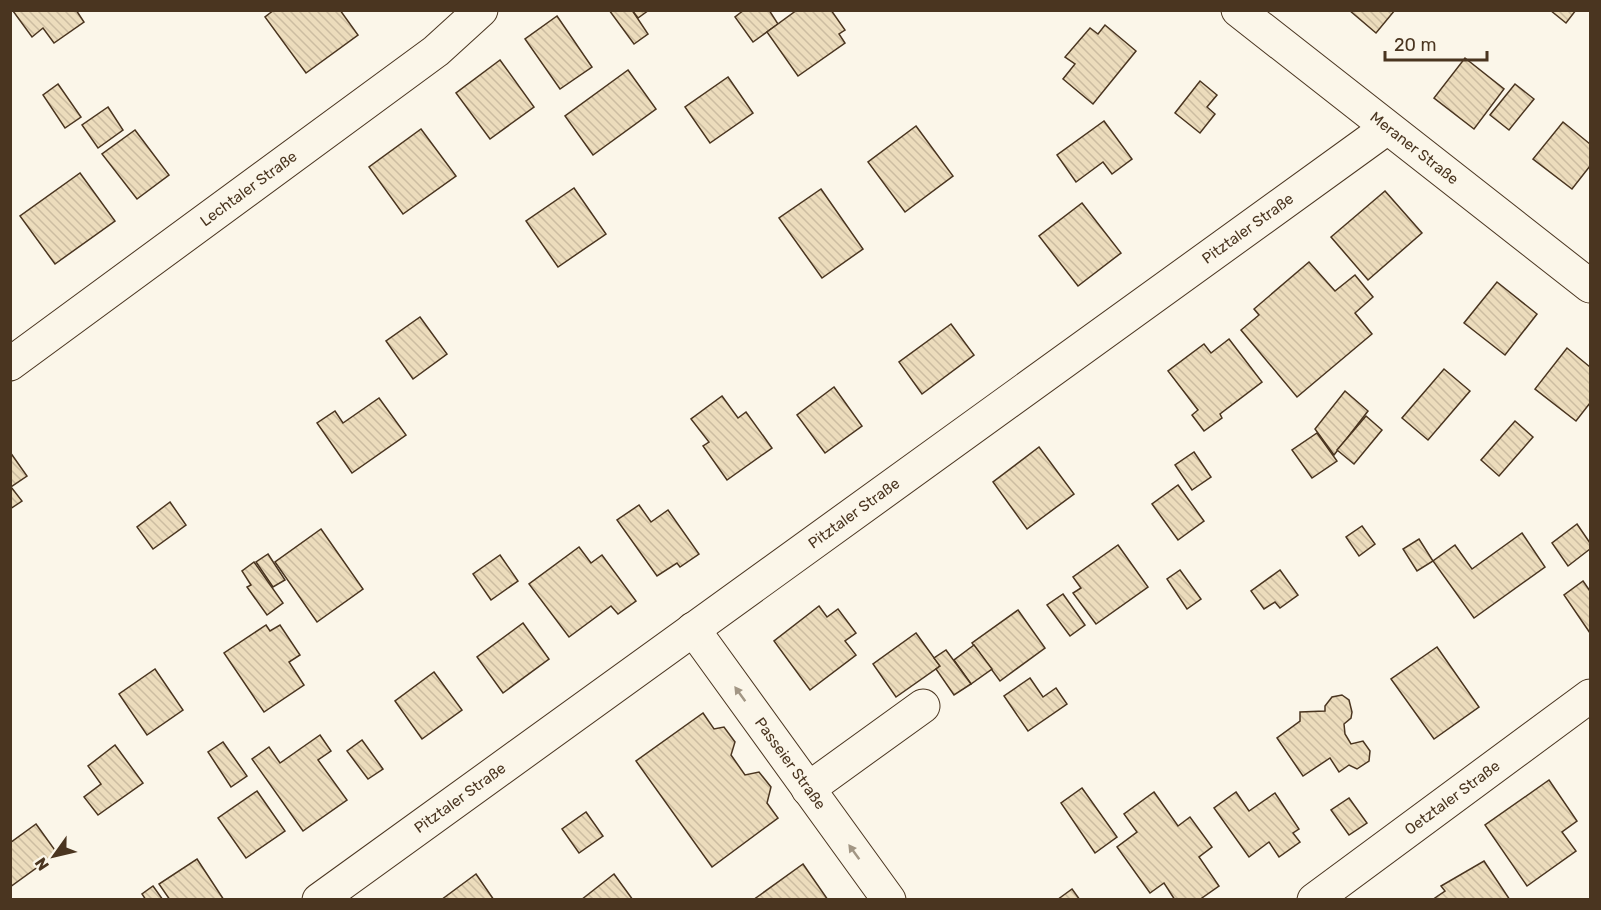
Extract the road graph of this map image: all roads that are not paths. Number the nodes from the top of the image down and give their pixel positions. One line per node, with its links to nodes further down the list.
1 (481, 10): 5 (street, Lechtaler Straße)
2 (1238, 10): 3 (street, Meraner Straße)
3 (1387, 128): 4 (street, Meraner Straße); 6 (street, Pitztaler Straße)
4 (1590, 286)
5 (10, 364)
6 (693, 629): 9 (street, Passeier Straße, one-way to 6); 10 (street, Pitztaler Straße)
7 (1590, 696): 12 (street, Oetztaler Straße)
8 (923, 706): 9 (street)
9 (808, 789): 11 (street, Passeier Straße, one-way to 9)
10 (319, 900)
11 (889, 900)
12 (1314, 900)

